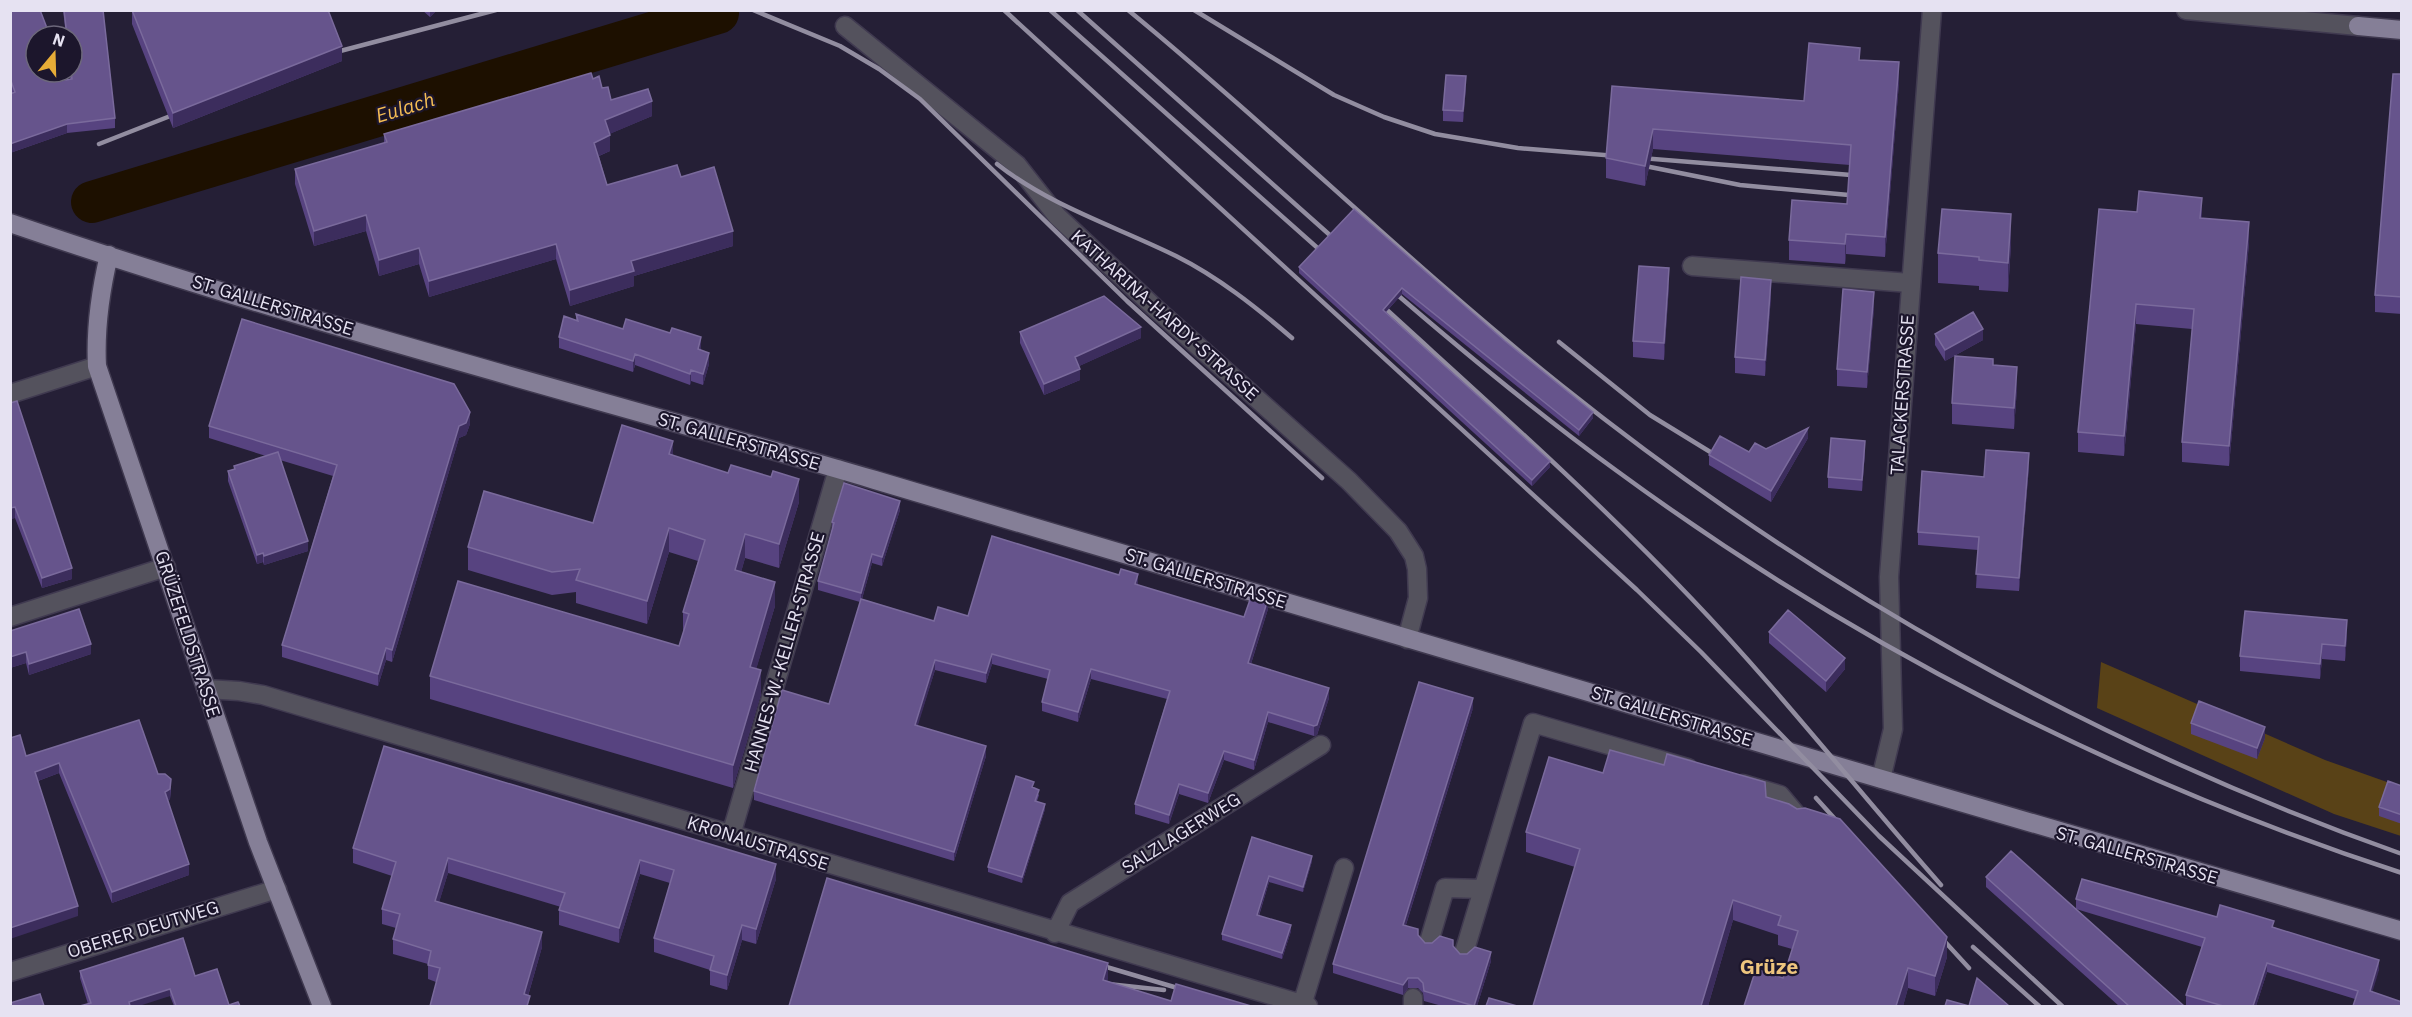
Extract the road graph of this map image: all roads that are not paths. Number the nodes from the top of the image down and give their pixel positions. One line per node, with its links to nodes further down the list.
1 (1932, 10): 9 (street, TALACKERSTRASSE)
2 (2186, 10): 4 (street)
3 (845, 26): 15 (street, KATHARINA-HARDY-STRASSE)
4 (2358, 26): 5 (main road)
5 (2402, 30)
6 (10, 223): 7 (main road, ST. GALLERSTRASSE)
7 (109, 255): 10 (main road, GRÜZEFELDSTRASSE); 12 (main road, ST. GALLERSTRASSE)
8 (1692, 266): 9 (street)
9 (1910, 283): 20 (street, TALACKERSTRASSE)
10 (98, 366): 11 (street); 13 (main road, GRÜZEFELDSTRASSE)
11 (10, 394)
12 (838, 469): 15 (main road, ST. GALLERSTRASSE); 22 (street, HANNES-W.-KELLER-STRASSE)
13 (166, 567): 14 (street); 16 (main road, GRÜZEFELDSTRASSE)
14 (10, 617)
15 (1407, 639): 20 (main road, ST. GALLERSTRASSE)
16 (206, 689): 22 (street, KRONAUSTRASSE); 24 (main road, GRÜZEFELDSTRASSE)
17 (1321, 745): 27 (street, SALZLAGERWEG)
18 (1701, 772): 25 (street)
19 (1724, 778): 21 (street)
20 (1881, 779): 26 (main road, ST. GALLERSTRASSE)
21 (1800, 819)
22 (731, 835): 27 (street, KRONAUSTRASSE)
23 (1344, 868): 32 (street)
24 (277, 889): 30 (street, OBERER DEUTWEG); 31 (main road, GRÜZEFELDSTRASSE)
25 (1483, 889): 28 (street); 29 (street)
26 (2402, 931)
27 (1055, 933): 32 (street, KRONAUSTRASSE)
28 (1429, 942)
29 (1464, 953)
30 (10, 972)
31 (321, 1006)
32 (1305, 1006)

